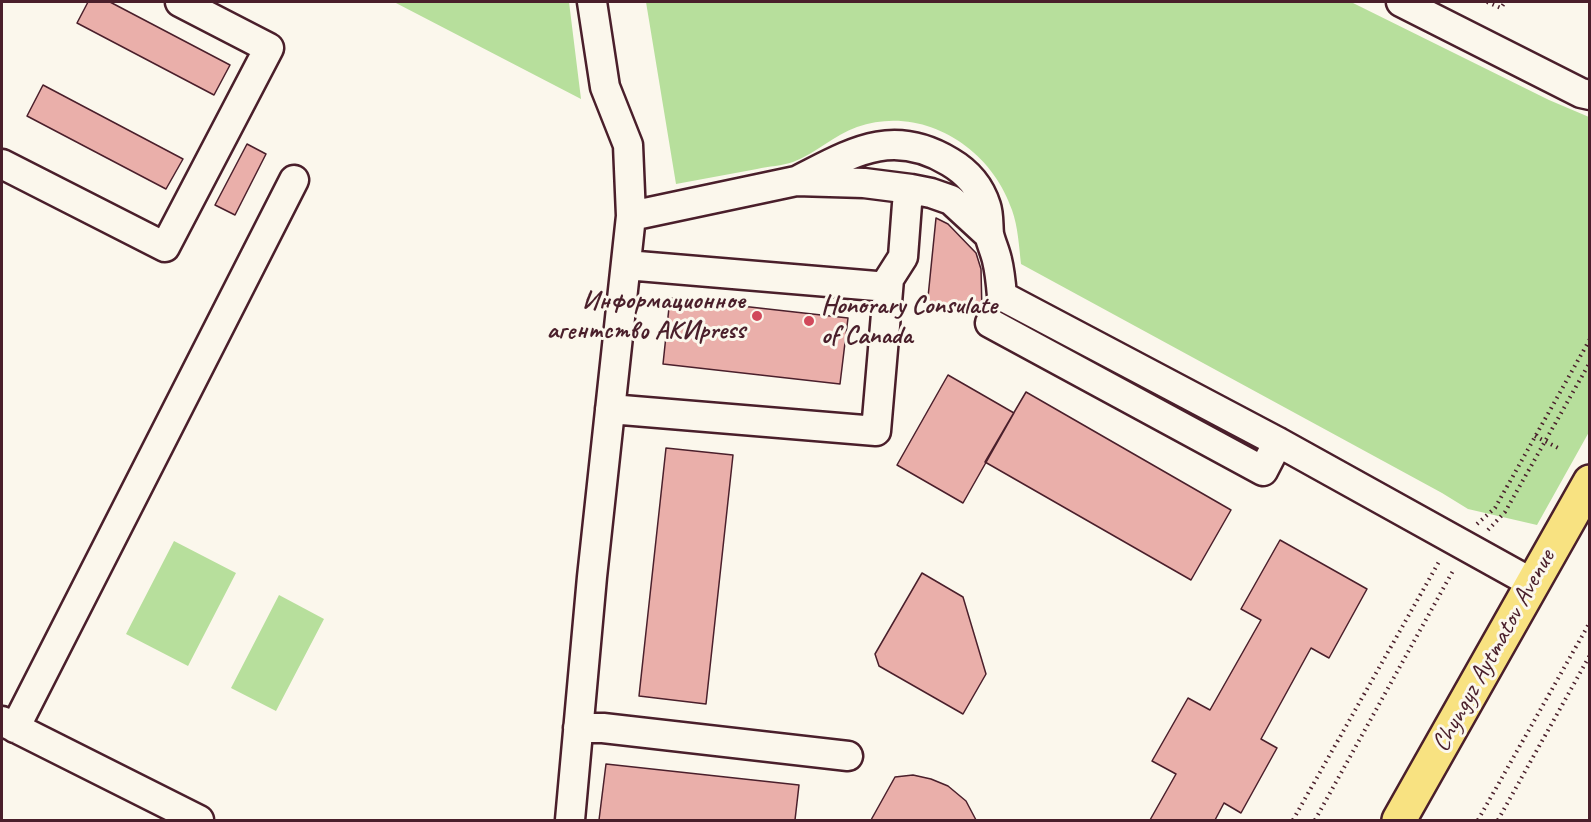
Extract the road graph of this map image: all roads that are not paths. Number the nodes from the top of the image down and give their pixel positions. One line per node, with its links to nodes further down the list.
1 (180, 2): 7 (street)
2 (592, 2): 11 (street)
3 (1401, 2): 4 (street)
4 (1590, 95)
5 (896, 144): 6 (street); 9 (street); 10 (street)
6 (942, 157): 10 (street); 12 (street)
7 (2, 164)
8 (294, 180): 20 (street)
9 (796, 182): 10 (street); 11 (street)
10 (912, 189): 12 (street); 14 (street)
11 (631, 216): 13 (street)
12 (989, 235): 17 (street)
13 (626, 265): 14 (street); 16 (street)
14 (888, 286): 16 (street)
15 (990, 323): 17 (street)
16 (610, 409): 21 (street)
17 (1278, 442): 19 (street)
18 (1590, 482): 19 (main road, Chyngyz Aytmatov Avenue)
19 (1532, 583): 25 (main road, Chyngyz Aytmatov Avenue)
20 (8, 724): 23 (street)
21 (578, 728): 22 (street); 24 (street)
22 (848, 756)
23 (199, 820)
24 (570, 820)
25 (1399, 820)

